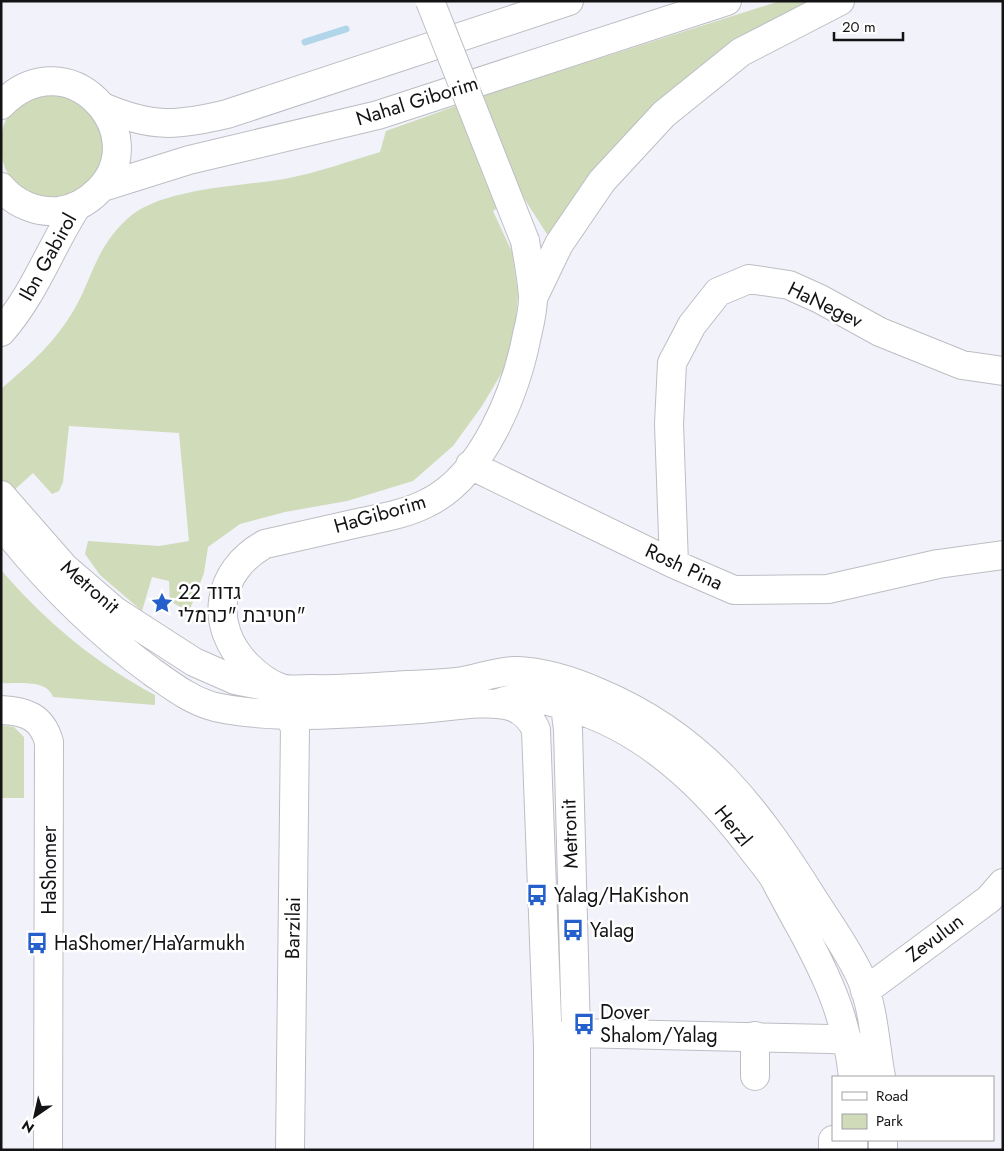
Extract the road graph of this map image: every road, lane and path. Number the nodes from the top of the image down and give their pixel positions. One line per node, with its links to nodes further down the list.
1 (430, 1): 12 (street, HaGiborim, bridge)
2 (569, 1): 8 (street)
3 (727, 1): 10 (street, Nahal Giborim)
4 (840, 1): 12 (street)
5 (1, 79): 6 (street)
6 (28, 86): 7 (street); 8 (street)
7 (1, 105)
8 (103, 107): 10 (street)
9 (1, 187): 11 (street)
10 (103, 187): 11 (street)
11 (76, 206): 13 (street, Ibn Gabirol)
12 (533, 298): 15 (street, HaGiborim)
13 (1, 332)
14 (1003, 372): 19 (street, HaNegev)
15 (470, 465): 19 (street, Rosh Pina); 21 (street, HaGiborim)
16 (1, 495): 20 (street, Metronit)
17 (1, 524): 20 (street)
18 (1003, 555): 19 (street, Rosh Pina)
19 (674, 564)
20 (106, 620): 22 (street, Metronit); 23 (street, HaGiborim)
21 (223, 624): 22 (street); 25 (street, HaGiborim)
22 (194, 662): 23 (street); 25 (street, Metronit); 28 (street, Metronit)
23 (142, 664): 28 (street, HaGiborim)
24 (546, 675): 25 (street, HaGiborim); 27 (street, Metronit); 31 (street, Herzl)
25 (282, 701): 26 (street, HaGiborim); 28 (street, HaGiborim); 41 (street, Barzilai)
26 (495, 704): 27 (street, Herzl); 35 (street)
27 (565, 706): 32 (street, Metronit); 34 (street, Herzl)
28 (230, 709)
29 (1, 710): 40 (street, HaShomer)
30 (1003, 883): 31 (street, Zevulun)
31 (865, 990): 39 (street, Herzl)
32 (576, 1033): 33 (street); 35 (street); 43 (street, Metronit)
33 (754, 1036): 34 (street); 36 (street)
34 (846, 1040): 37 (street); 38 (street, Herzl); 39 (street)
35 (548, 1046): 42 (street)
36 (755, 1076)
37 (837, 1076)
38 (852, 1076)
39 (880, 1076)
40 (48, 1150)
41 (290, 1150)
42 (548, 1150)
43 (576, 1150)

